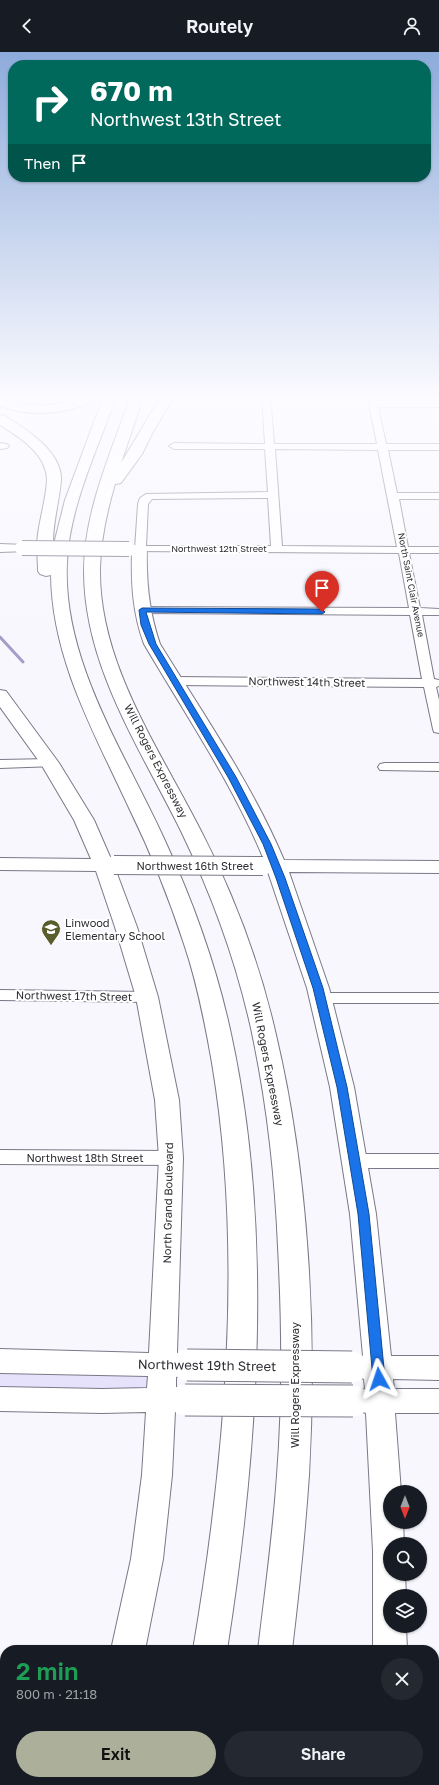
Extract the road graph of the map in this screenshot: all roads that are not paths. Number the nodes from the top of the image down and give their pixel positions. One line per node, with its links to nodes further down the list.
1 (54, 476): 16 (highway)
2 (82, 476): 16 (highway)
3 (111, 476): 7 (highway, Will Rogers Expressway)
4 (119, 476): 7 (highway)
5 (272, 476): 8 (street)
6 (389, 476): 9 (street, North Saint Clair Avenue)
7 (105, 494): 52 (highway, Will Rogers Expressway)
8 (274, 495): 12 (street); 13 (street)
9 (393, 496): 10 (street); 14 (street, North Saint Clair Avenue)
10 (439, 496)
11 (0, 548): 12 (main road, Northwest 12th Street, bridge)
12 (135, 549): 13 (street, Northwest 12th Street); 17 (main road)
13 (277, 550): 14 (street, Northwest 12th Street)
14 (404, 550): 15 (street, Northwest 12th Street); 18 (street, North Saint Clair Avenue)
15 (439, 550)
16 (60, 604): 48 (highway)
17 (142, 610): 18 (street); 20 (main road)
18 (416, 612): 19 (street); 21 (street, North Saint Clair Avenue)
19 (439, 612)
20 (174, 681): 21 (street, Northwest 14th Street); 30 (main road)
21 (434, 683): 23 (street, North Saint Clair Avenue)
22 (0, 695): 24 (main road, North Grand Boulevard)
23 (439, 729)
24 (50, 763): 25 (street); 29 (main road, North Grand Boulevard)
25 (0, 764)
26 (385, 767): 27 (street)
27 (439, 767)
28 (0, 864): 29 (main road, Northwest 16th Street)
29 (109, 865): 30 (main road, Northwest 16th Street, bridge); 33 (main road, North Grand Boulevard)
30 (270, 866): 31 (main road, Northwest 16th Street); 34 (main road)
31 (439, 867)
32 (0, 995): 33 (street, Northwest 17th Street)
33 (147, 997): 37 (main road, North Grand Boulevard)
34 (320, 998): 35 (street); 38 (main road)
35 (439, 998)
36 (0, 1157): 37 (street, Northwest 18th Street)
37 (171, 1158): 41 (main road, North Grand Boulevard)
38 (355, 1161): 39 (street); 42 (main road)
39 (439, 1162)
40 (0, 1360): 41 (main road, Northwest 19th Street)
41 (175, 1365): 42 (main road, Northwest 19th Street, bridge); 45 (main road, North Grand Boulevard)
42 (365, 1366): 43 (main road, Northwest 19th Street); 46 (main road)
43 (439, 1368)
44 (0, 1399): 45 (main road)
45 (173, 1399): 46 (main road, bridge); 49 (main road, North Grand Boulevard)
46 (366, 1401): 47 (main road); 53 (main road)
47 (439, 1402)
48 (221, 1582): 50 (highway); 51 (highway)
49 (129, 1645)
50 (196, 1645)
51 (211, 1645)
52 (276, 1645)
53 (390, 1645)

